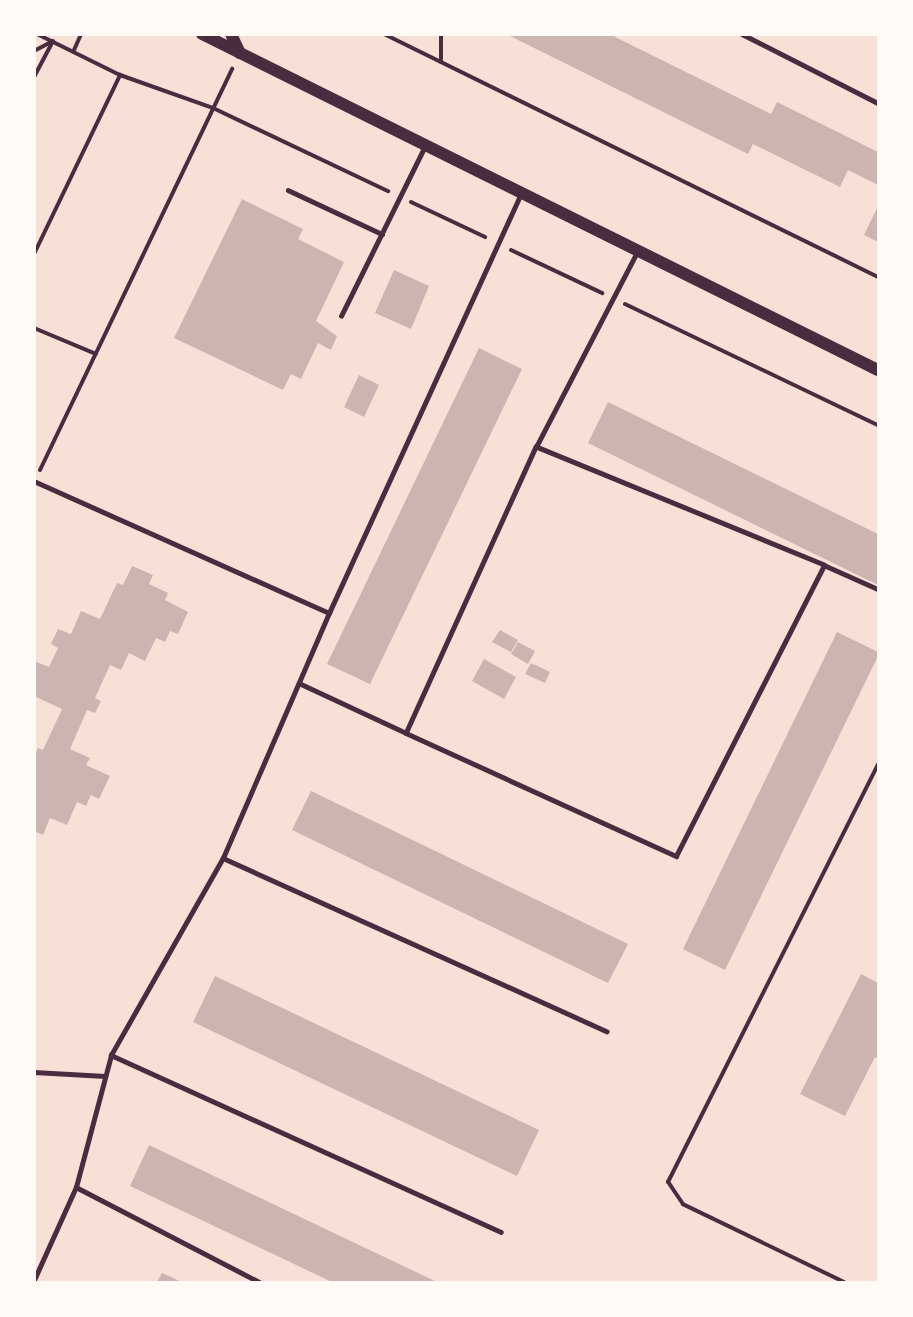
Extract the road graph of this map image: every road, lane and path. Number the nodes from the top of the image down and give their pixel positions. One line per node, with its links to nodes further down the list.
1 (38, 34): 8 (path)
2 (81, 34): 9 (path)
3 (202, 34): 11 (main road)
4 (231, 34): 11 (main road)
5 (384, 34): 12 (path)
6 (441, 34): 12 (path)
7 (742, 34): 14 (lane)
8 (53, 41): 9 (path); 10 (path); 13 (path)
9 (74, 50): 20 (path)
10 (34, 51)
11 (240, 53): 15 (main road); 24 (path)
12 (441, 62): 21 (path)
13 (34, 77)
14 (879, 103)
15 (425, 146): 17 (main road); 18 (lane)
16 (288, 190): 18 (lane)
17 (521, 192): 19 (main road); 30 (lane)
18 (382, 234): 22 (lane)
19 (637, 251): 25 (main road); 26 (lane)
20 (34, 254)
21 (879, 277)
22 (341, 316)
23 (34, 328): 24 (path)
24 (96, 354): 27 (path)
25 (879, 370)
26 (536, 447): 28 (lane); 32 (lane)
27 (35, 480): 30 (lane)
28 (824, 565): 29 (lane); 32 (lane)
29 (879, 589)
30 (328, 613): 31 (lane)
31 (299, 683): 32 (lane); 34 (lane)
32 (406, 733)
33 (879, 764): 43 (path)
34 (223, 858): 35 (lane); 36 (lane)
35 (607, 1031)
36 (111, 1054): 38 (lane); 40 (lane)
37 (34, 1072): 38 (lane)
38 (105, 1076): 39 (lane)
39 (76, 1187): 41 (lane); 42 (lane)
40 (501, 1232)
41 (34, 1280)
42 (260, 1282)
43 (844, 1282)

